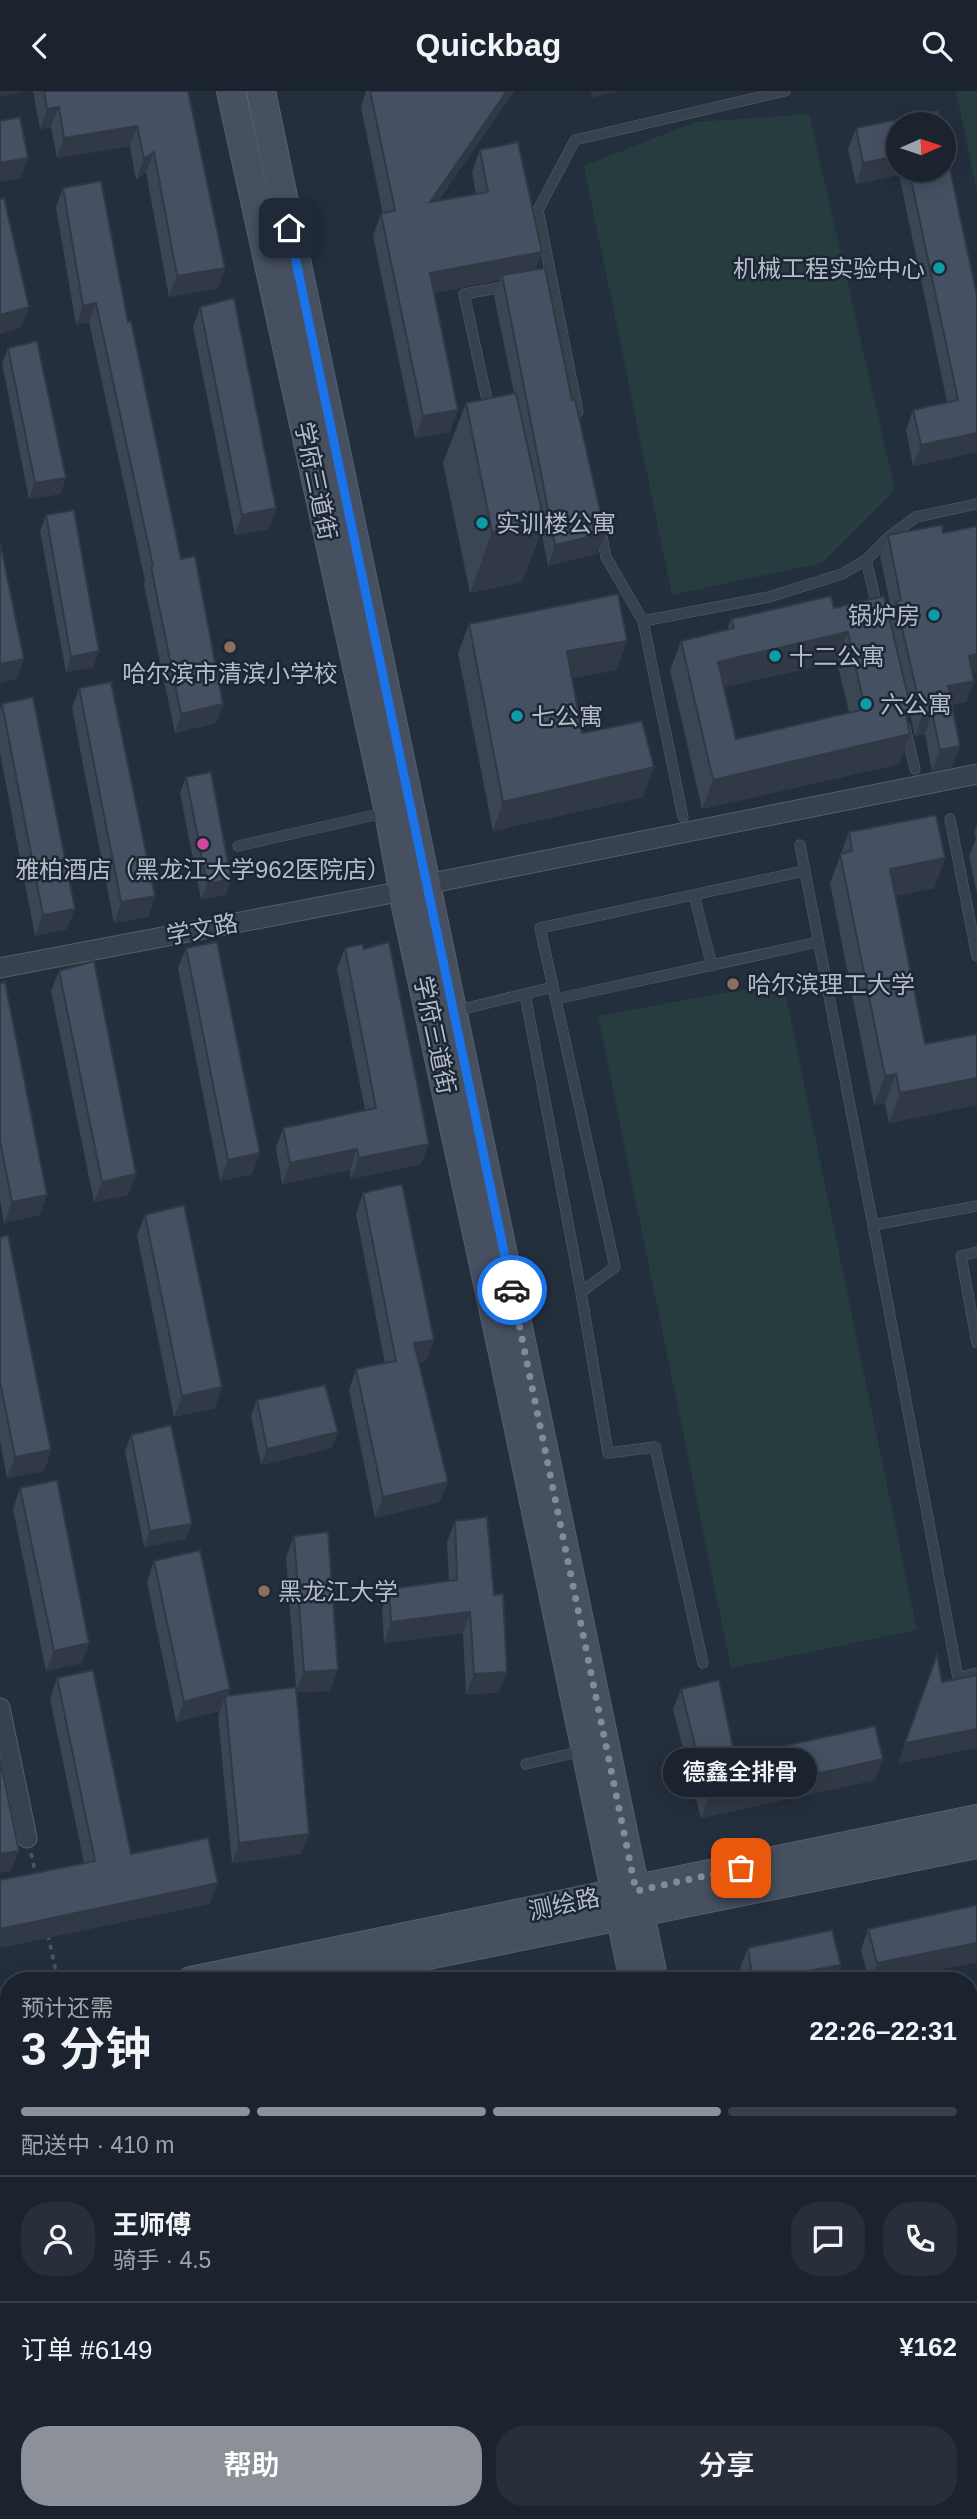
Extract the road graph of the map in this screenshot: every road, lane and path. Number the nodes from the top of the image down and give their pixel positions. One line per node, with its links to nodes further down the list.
1 (231, 91): 17 (main road, 学府三道街)
2 (261, 91): 23 (main road, 学府三道街)
3 (785, 91): 4 (lane)
4 (552, 278): 5 (lane); 8 (lane)
5 (539, 281)
6 (527, 283): 7 (lane)
7 (492, 423)
8 (580, 424)
9 (977, 504): 11 (lane)
10 (598, 517): 12 (lane)
11 (866, 559): 12 (lane); 13 (lane)
12 (643, 621): 18 (lane)
13 (882, 625)
14 (903, 716): 15 (lane)
15 (915, 769)
16 (977, 774): 23 (street, 学文路)
17 (389, 812): 21 (lane); 23 (main road, 学府三道街)
18 (682, 817)
19 (950, 819): 26 (lane)
20 (800, 845): 22 (lane)
21 (238, 846)
22 (804, 871): 24 (lane); 25 (lane)
23 (415, 888): 28 (street, 学文路); 32 (main road, 学府三道街); 42 (main road, 学府三道街)
24 (694, 895): 27 (lane); 29 (lane)
25 (818, 943): 27 (lane); 34 (lane)
26 (977, 956)
27 (712, 966): 31 (lane)
28 (0, 968)
29 (553, 987): 30 (lane); 31 (lane)
30 (525, 994): 32 (lane); 36 (lane)
31 (556, 999): 36 (lane)
32 (454, 1011): 48 (main road, 学府三道街)
33 (977, 1206): 34 (lane)
34 (873, 1225): 40 (lane)
35 (977, 1252): 37 (lane)
36 (581, 1293): 39 (lane)
37 (974, 1315): 38 (lane)
38 (977, 1343)
39 (703, 1663)
40 (977, 1673)
41 (0, 1708): 45 (street)
42 (586, 1751): 43 (lane); 48 (main road, 学府三道街)
43 (526, 1764)
44 (977, 1819): 48 (main road, 测绘路)
45 (27, 1837): 47 (path)
46 (977, 1844): 48 (main road, 测绘路)
47 (38, 1890)
48 (628, 1903): 51 (main road, 测绘路); 52 (main road, 测绘路); 53 (main road, 学府三道街); 54 (main road, 学府三道街)
49 (47, 1929): 50 (path)
50 (56, 1972)
51 (241, 1972)
52 (337, 1972)
53 (633, 1972)
54 (651, 1972)

